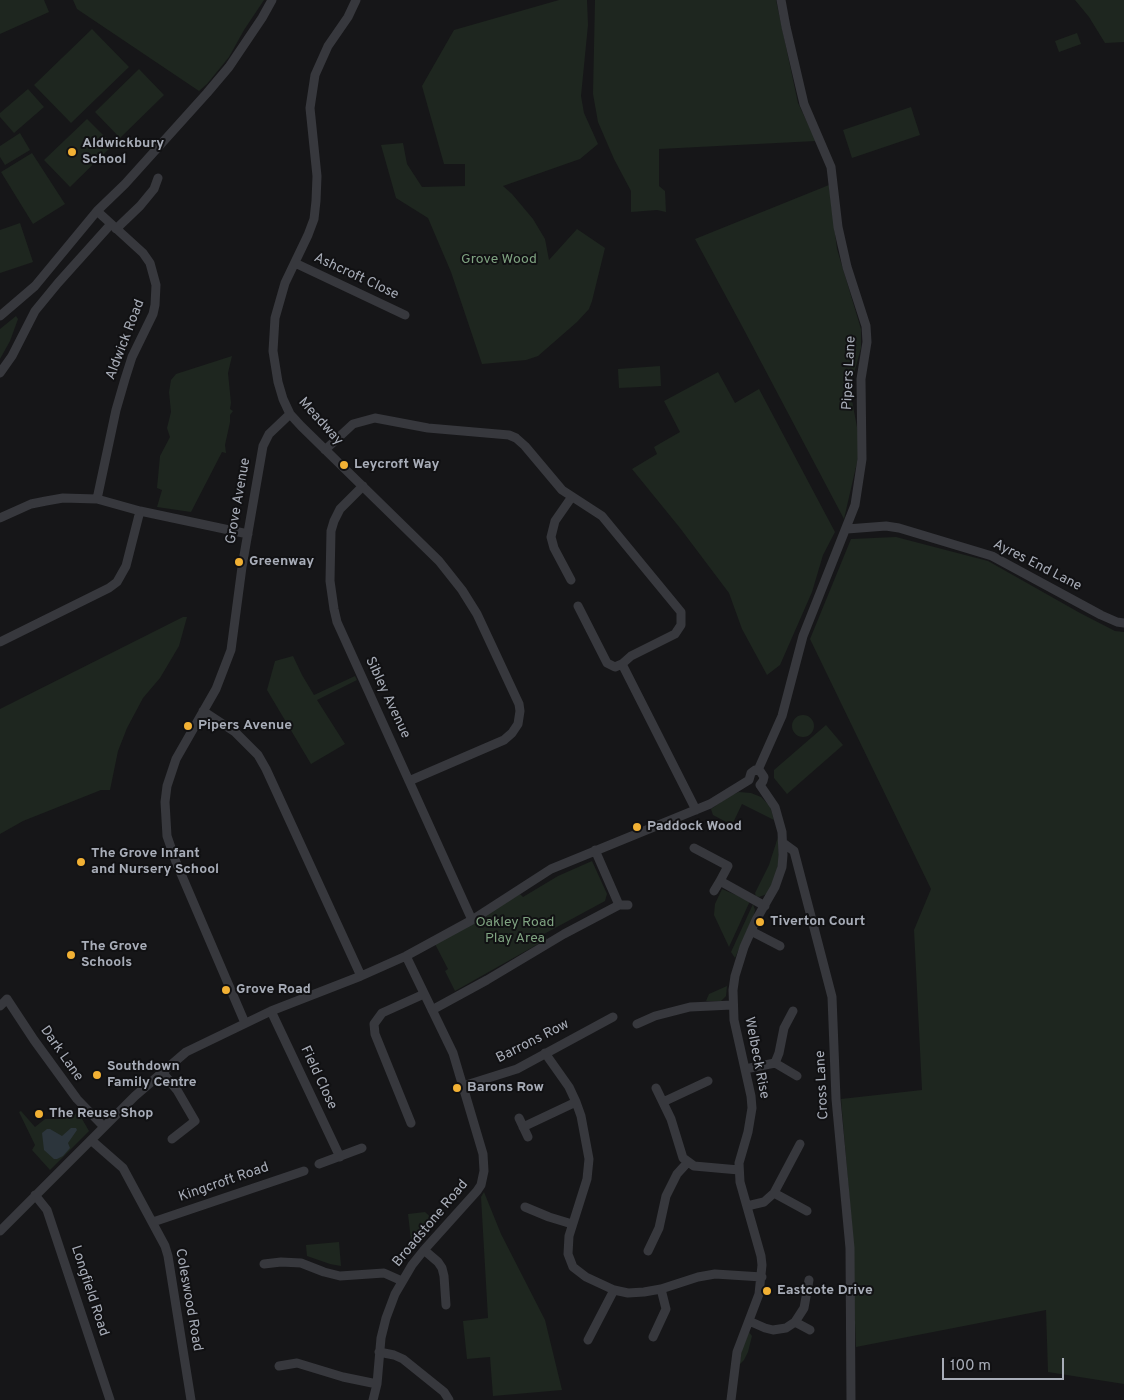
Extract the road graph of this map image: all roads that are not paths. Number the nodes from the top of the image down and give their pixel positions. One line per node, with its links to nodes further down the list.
1 (272, 0): 5 (street)
2 (356, 0): 7 (street, Meadway)
3 (781, 0): 18 (street, Pipers Lane)
4 (158, 178): 6 (street)
5 (98, 211): 6 (street, Aldwick Road); 9 (street)
6 (113, 226): 10 (street); 15 (street, Aldwick Road)
7 (295, 264): 8 (street, Ashcroft Close); 11 (street, Meadway)
8 (405, 315)
9 (0, 316)
10 (0, 373)
11 (290, 414): 12 (street, Meadway); 19 (street, Grove Avenue)
12 (325, 450): 13 (street, Meadway); 14 (street)
13 (363, 486): 28 (street, Sibley Avenue); 28 (street, Meadway)
14 (571, 498): 20 (street); 24 (street)
15 (97, 499): 16 (street); 17 (street)
16 (140, 511): 19 (street); 23 (street)
17 (0, 518)
18 (847, 529): 22 (street, Ayres End Lane); 26 (street, Pipers Lane)
19 (248, 534): 25 (street, Grove Avenue)
20 (572, 580)
21 (578, 606): 24 (street)
22 (1124, 624)
23 (0, 642)
24 (622, 664): 30 (street)
25 (203, 711): 41 (street); 49 (street, Grove Avenue)
26 (758, 770): 27 (street); 29 (street)
27 (749, 780): 29 (street); 30 (street)
28 (410, 781): 37 (street, Sibley Avenue)
29 (760, 785): 31 (street, Cross Lane)
30 (696, 810): 33 (street)
31 (783, 842): 36 (street, Welbeck Rise); 105 (street, Cross Lane)
32 (694, 848): 34 (street)
33 (595, 850): 37 (street); 45 (street)
34 (720, 881): 35 (street); 36 (street)
35 (714, 891)
36 (765, 906): 38 (street, Welbeck Rise)
37 (472, 920): 40 (street)
38 (750, 931): 39 (street); 43 (street, Welbeck Rise)
39 (780, 946)
40 (406, 956): 41 (street); 42 (street, Broadstone Road)
41 (361, 976): 46 (street)
42 (424, 994): 45 (street, Broadstone Road); 62 (street)
43 (732, 1005): 50 (street); 53 (street, Welbeck Rise)
44 (0, 1006): 63 (street, Dark Lane)
45 (432, 1010): 57 (street, Broadstone Road)
46 (271, 1011): 49 (street); 70 (street, Field Close)
47 (793, 1011): 52 (street)
48 (613, 1017): 51 (street, Barrons Row)
49 (245, 1023): 54 (street)
50 (637, 1024)
51 (545, 1053): 57 (street, Barrons Row); 59 (street)
52 (775, 1063): 53 (street); 55 (street)
53 (745, 1069): 74 (street, Welbeck Rise)
54 (162, 1072): 63 (street); 66 (street)
55 (797, 1076)
56 (708, 1081): 60 (street)
57 (462, 1086): 83 (street, Broadstone Road)
58 (656, 1088): 60 (street)
59 (576, 1102): 64 (street); 81 (street)
60 (663, 1102): 71 (street)
61 (519, 1118): 64 (street)
62 (411, 1123)
63 (104, 1127): 67 (street)
64 (523, 1127): 65 (street)
65 (528, 1136)
66 (172, 1139)
67 (91, 1140): 76 (street); 80 (street, Coleswood Road)
68 (800, 1144): 75 (street)
69 (362, 1148): 70 (street)
70 (340, 1156): 72 (street)
71 (688, 1163): 74 (street); 84 (street)
72 (319, 1164)
73 (304, 1170): 80 (street, Kingcroft Road)
74 (739, 1170): 77 (street, Welbeck Rise)
75 (774, 1193): 77 (street); 79 (street)
76 (35, 1195): 82 (street); 100 (street, Longfield Road)
77 (747, 1206): 86 (street, Welbeck Rise)
78 (525, 1207): 81 (street)
79 (807, 1211)
80 (153, 1222): 101 (street, Coleswood Road)
81 (572, 1224): 90 (street)
82 (0, 1231)
83 (424, 1250): 88 (street, Broadstone Road); 91 (street)
84 (648, 1252)
85 (264, 1264): 88 (street)
86 (762, 1277): 89 (street); 92 (street, Welbeck Rise)
87 (809, 1280): 93 (street)
88 (402, 1281): 97 (street, Broadstone Road)
89 (661, 1289): 90 (street); 95 (street)
90 (614, 1290): 96 (street)
91 (446, 1305)
92 (749, 1321): 93 (street); 104 (street, Welbeck Rise)
93 (795, 1322): 94 (street)
94 (810, 1330)
95 (653, 1337)
96 (588, 1340)
97 (379, 1352): 99 (street, Broadstone Road); 103 (street)
98 (279, 1366): 99 (street)
99 (376, 1384): 102 (street, Broadstone Road)
100 (110, 1400)
101 (191, 1400)
102 (373, 1400)
103 (450, 1400)
104 (731, 1400)
105 (851, 1400)

